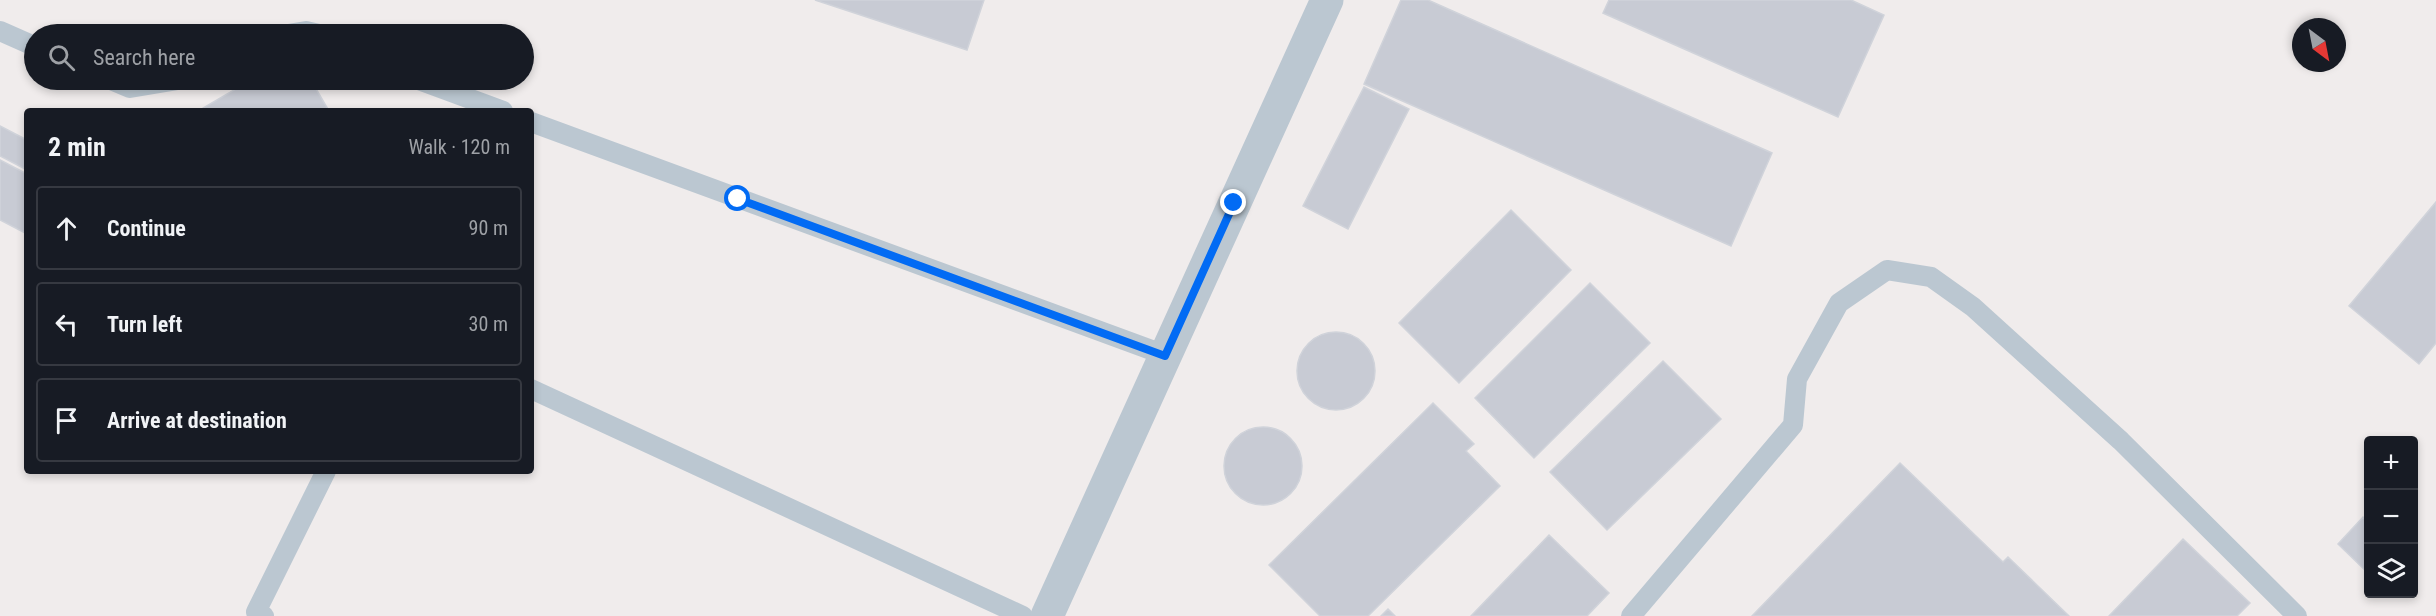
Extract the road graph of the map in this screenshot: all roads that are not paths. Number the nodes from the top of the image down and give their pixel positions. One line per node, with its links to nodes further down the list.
1 (1327, 0): 7 (street)
2 (0, 31): 3 (lane)
3 (24, 42)
4 (446, 90): 5 (lane)
5 (495, 108)
6 (534, 123): 7 (lane)
7 (1165, 356): 12 (street)
8 (534, 390): 11 (lane)
9 (325, 474): 10 (lane)
10 (264, 616)
11 (1023, 616)
12 (1047, 616)
13 (1631, 616): 14 (lane)
14 (2297, 616)

